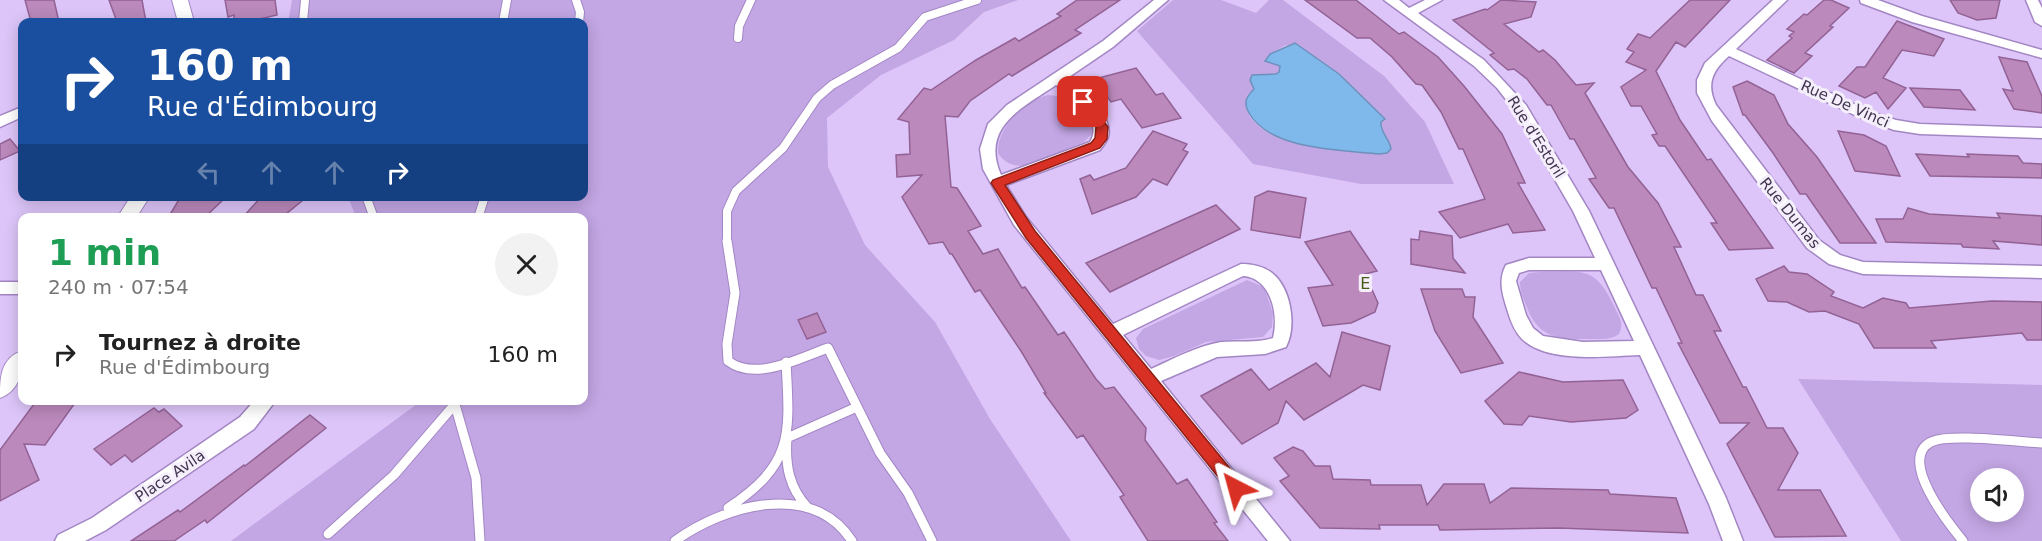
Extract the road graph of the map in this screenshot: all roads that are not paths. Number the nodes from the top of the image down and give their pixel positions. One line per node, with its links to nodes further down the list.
1 (180, 0): 15 (street)
2 (306, 0): 16 (lane)
3 (507, 0): 17 (lane)
4 (576, 0): 18 (lane)
5 (751, 0): 21 (lane)
6 (977, 0): 35 (lane)
7 (1162, 0): 24 (street)
8 (1390, 0): 14 (street, Rue d'Estoril)
9 (1436, 0): 14 (street)
10 (1781, 0): 22 (street, Rue Dumas)
11 (1866, 0): 20 (street)
12 (1880, 0): 20 (street)
13 (2032, 0): 19 (street)
14 (1408, 13): 29 (street, Rue d'Estoril)
15 (185, 18)
16 (304, 18)
17 (504, 18)
18 (579, 18)
19 (2042, 22)
20 (1975, 35): 23 (street)
21 (738, 39)
22 (1727, 50): 27 (street, Rue De Vinci); 30 (street, Rue Dumas)
23 (2042, 54)
24 (1057, 79): 28 (street); 28 (street)
25 (18, 114): 26 (street)
26 (1, 120)
27 (2042, 133)
28 (997, 183): 33 (street)
29 (1606, 264): 34 (street, Rue d'Estoril); 34 (street)
30 (2042, 272)
31 (0, 288): 32 (street)
32 (18, 288)
33 (1110, 333): 37 (street); 37 (street)
34 (1645, 348): 54 (street, Rue d'Estoril)
35 (786, 362): 42 (lane); 43 (lane)
36 (18, 364): 38 (street)
37 (1148, 379): 53 (street)
38 (0, 389)
39 (263, 405): 48 (street, Place Avila)
40 (452, 405): 47 (lane)
41 (455, 405): 49 (lane)
42 (857, 407): 43 (lane); 52 (lane)
43 (787, 438): 45 (lane); 46 (lane)
44 (2042, 443): 55 (lane)
45 (811, 510): 46 (lane); 51 (lane)
46 (717, 515): 50 (lane)
47 (328, 534)
48 (65, 541)
49 (480, 541)
50 (675, 541)
51 (852, 541)
52 (932, 541)
53 (1280, 541)
54 (1733, 541)
55 (1963, 541)

